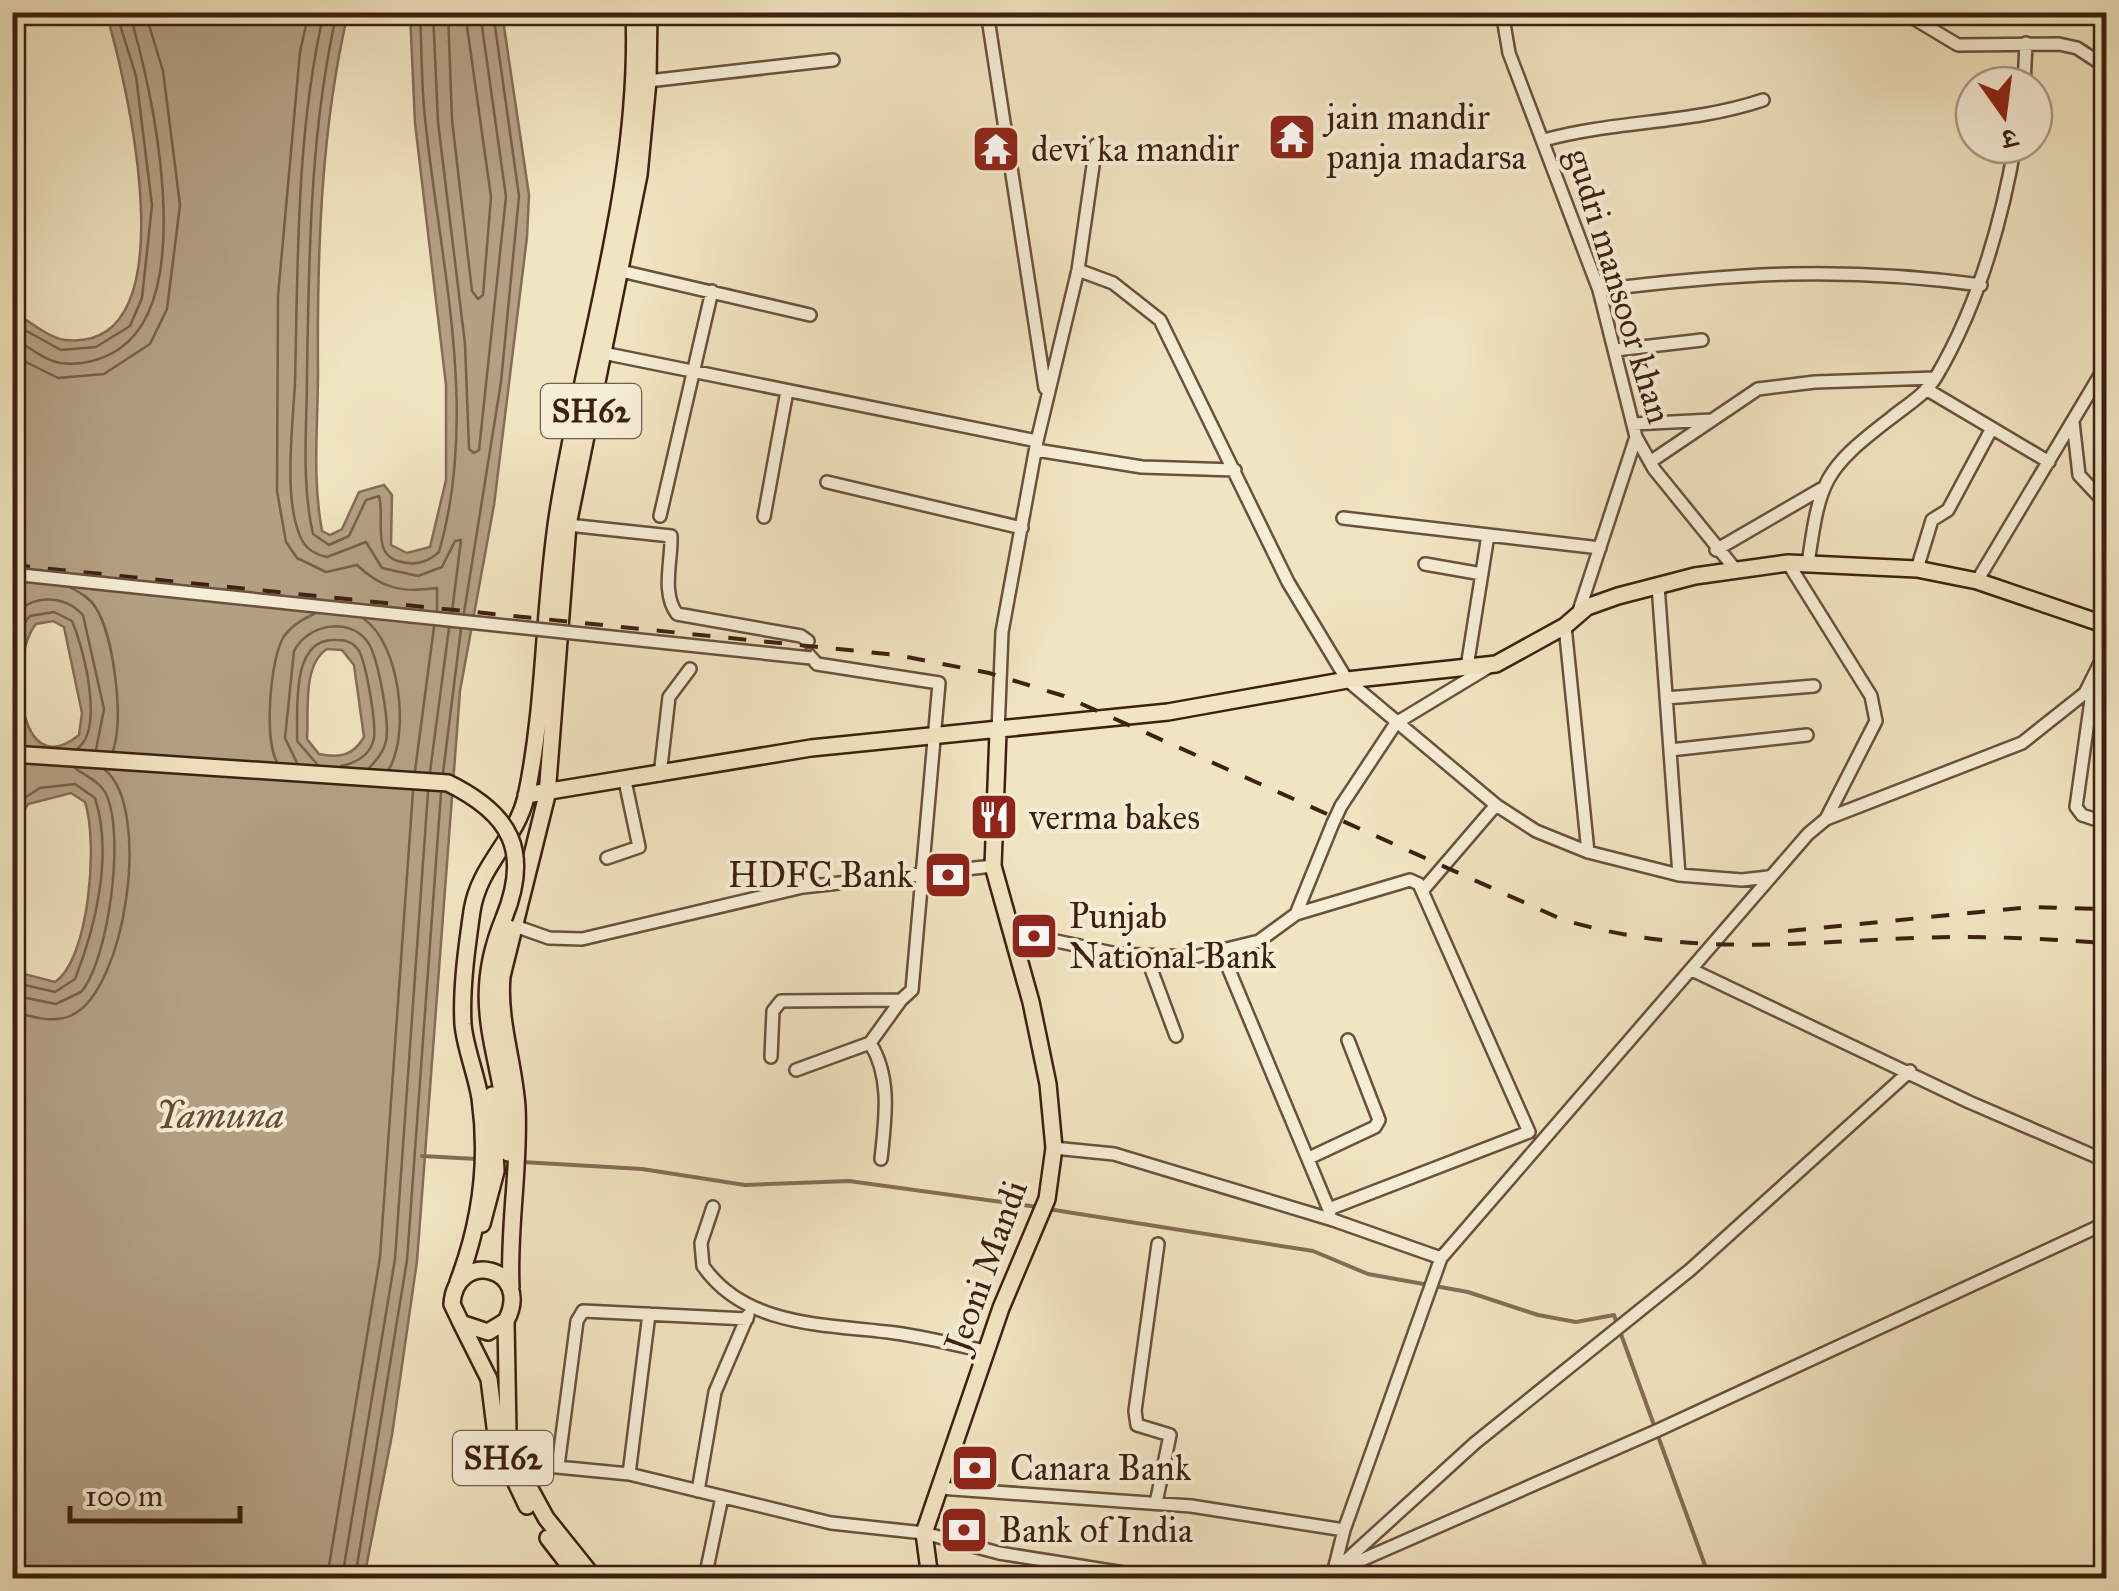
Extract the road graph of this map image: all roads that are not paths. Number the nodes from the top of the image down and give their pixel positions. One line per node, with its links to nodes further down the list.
1 (634, 12): 80 (main road, SH62)
2 (649, 12): 10 (main road, SH62)
3 (987, 12): 30 (street)
4 (1502, 12): 12 (street, gudri mansoor khan)
5 (1904, 12): 6 (street)
6 (2026, 43): 8 (street); 9 (street)
7 (833, 60): 10 (street)
8 (2025, 65)
9 (2106, 67)
10 (648, 81): 16 (main road, SH62)
11 (1764, 100): 12 (street)
12 (1544, 140): 18 (street, gudri mansoor khan)
13 (1096, 145): 15 (street)
14 (2010, 165): 17 (street)
15 (1078, 270): 30 (street); 39 (street)
16 (621, 271): 19 (street); 23 (main road, SH62)
17 (1981, 285): 18 (street); 26 (street)
18 (1599, 290): 22 (street, gudri mansoor khan)
19 (712, 291): 20 (street); 25 (street)
20 (810, 315)
21 (1702, 340): 22 (street)
22 (1616, 350): 33 (street, gudri mansoor khan)
23 (603, 353): 25 (street); 46 (main road, SH62)
24 (2106, 365): 27 (street)
25 (693, 371): 29 (street); 43 (street)
26 (1935, 378): 28 (street); 31 (street)
27 (2101, 387): 32 (street)
28 (1926, 389): 34 (street); 41 (street)
29 (787, 391): 36 (street); 44 (street)
30 (1046, 397): 36 (street)
31 (1712, 420): 33 (street); 37 (street)
32 (2073, 422): 38 (street); 42 (street)
33 (1633, 424): 35 (street, gudri mansoor khan)
34 (1992, 428): 38 (street); 55 (street)
35 (1636, 438): 37 (street, gudri mansoor khan); 49 (street)
36 (1037, 445): 39 (street); 47 (street)
37 (1650, 462): 50 (street, gudri mansoor khan)
38 (2049, 462): 58 (street)
39 (1236, 470): 67 (street)
40 (827, 482): 47 (street)
41 (1821, 489): 50 (street); 53 (street)
42 (2106, 504)
43 (660, 516)
44 (764, 518)
45 (1344, 518): 48 (street)
46 (568, 524): 62 (street); 79 (main road, SH62)
47 (1022, 528): 72 (street)
48 (1488, 535): 49 (street); 57 (street)
49 (1600, 548): 60 (street)
50 (1716, 550): 54 (street, gudri mansoor khan)
51 (1788, 562): 53 (main road); 54 (main road); 82 (street)
52 (1425, 564): 57 (street)
53 (1808, 564): 55 (main road)
54 (1735, 569): 59 (main road)
55 (1917, 569): 58 (main road)
56 (12, 574): 62 (street, bridge)
57 (1482, 574): 65 (street)
58 (1978, 581): 61 (main road)
59 (1658, 585): 60 (main road); 70 (street)
60 (1571, 621): 64 (main road); 84 (street)
61 (2106, 625)
62 (809, 651): 73 (street)
63 (2106, 651): 68 (street)
64 (1496, 664): 65 (main road); 71 (street)
65 (1467, 667): 67 (main road)
66 (690, 668): 77 (street)
67 (1347, 680): 71 (street); 72 (main road)
68 (2094, 682): 82 (street); 83 (street)
69 (1814, 686): 70 (street)
70 (1666, 698): 75 (street)
71 (1396, 723): 81 (street); 91 (street, bridge)
72 (998, 732): 73 (main road); 86 (main road, Jeoni Mandi)
73 (936, 734): 77 (main road); 87 (street)
74 (1806, 735): 75 (street)
75 (1670, 750): 88 (street)
76 (12, 754): 92 (main road, bridge)
77 (660, 774): 78 (main road)
78 (625, 782): 79 (main road); 85 (street)
79 (546, 794): 80 (main road); 92 (main road, SH62)
80 (526, 795): 106 (main road, SH62)
81 (1496, 806): 84 (street); 90 (street)
82 (1826, 819): 89 (street)
83 (2106, 823)
84 (1588, 852): 88 (street)
85 (607, 858)
86 (993, 866): 87 (street); 93 (main road, Jeoni Mandi)
87 (924, 874): 92 (street); 97 (street)
88 (1679, 875): 89 (street)
89 (1768, 877): 96 (street)
90 (1423, 890): 91 (street); 104 (street)
91 (1296, 914): 94 (street)
92 (510, 922): 106 (main road, SH62); 106 (main road)
93 (1014, 932): 95 (street); 107 (main road, Jeoni Mandi)
94 (1222, 953): 95 (street); 108 (street)
95 (1147, 958): 98 (street)
96 (1692, 970): 103 (street); 105 (street)
97 (901, 1000): 100 (street); 101 (street)
98 (1176, 1036)
99 (1348, 1040): 108 (street)
100 (870, 1043): 102 (street); 109 (street)
101 (771, 1057)
102 (796, 1070)
103 (1910, 1072): 110 (street); 135 (street)
104 (1529, 1132): 105 (street); 113 (street)
105 (1547, 1141): 116 (street)
106 (502, 1147): 111 (main road, SH62); 111 (main road, SH62)
107 (1054, 1148): 113 (street); 124 (main road, Jeoni Mandi)
108 (1308, 1158): 113 (street)
109 (881, 1159)
110 (2106, 1161)
111 (501, 1171): 117 (main road, SH62); 118 (main road, SH62)
112 (713, 1206): 119 (street)
113 (1331, 1214): 116 (street)
114 (2106, 1223): 135 (street)
115 (1158, 1244): 131 (street)
116 (1441, 1258): 132 (street)
117 (458, 1282): 118 (main road); 123 (main road)
118 (511, 1287): 122 (main road)
119 (752, 1306): 121 (street); 124 (street)
120 (649, 1314): 121 (street); 126 (street); 127 (street)
121 (746, 1319): 129 (street)
122 (506, 1321): 123 (main road); 125 (main road, SH62)
123 (461, 1324): 136 (main road, SH62)
124 (986, 1350): 128 (main road, Jeoni Mandi)
125 (516, 1464): 126 (street); 137 (main road, SH62)
126 (558, 1466): 127 (street)
127 (629, 1474): 129 (street)
128 (939, 1488): 131 (street); 133 (main road, Jeoni Mandi)
129 (698, 1490): 130 (street)
130 (722, 1497): 133 (street); 138 (street)
131 (1156, 1502): 132 (street)
132 (1344, 1530): 135 (street)
133 (924, 1533): 134 (street); 139 (main road, Jeoni Mandi)
134 (1124, 1573)
135 (1330, 1576)
136 (579, 1578)
137 (594, 1578)
138 (705, 1578)
139 (930, 1578)

